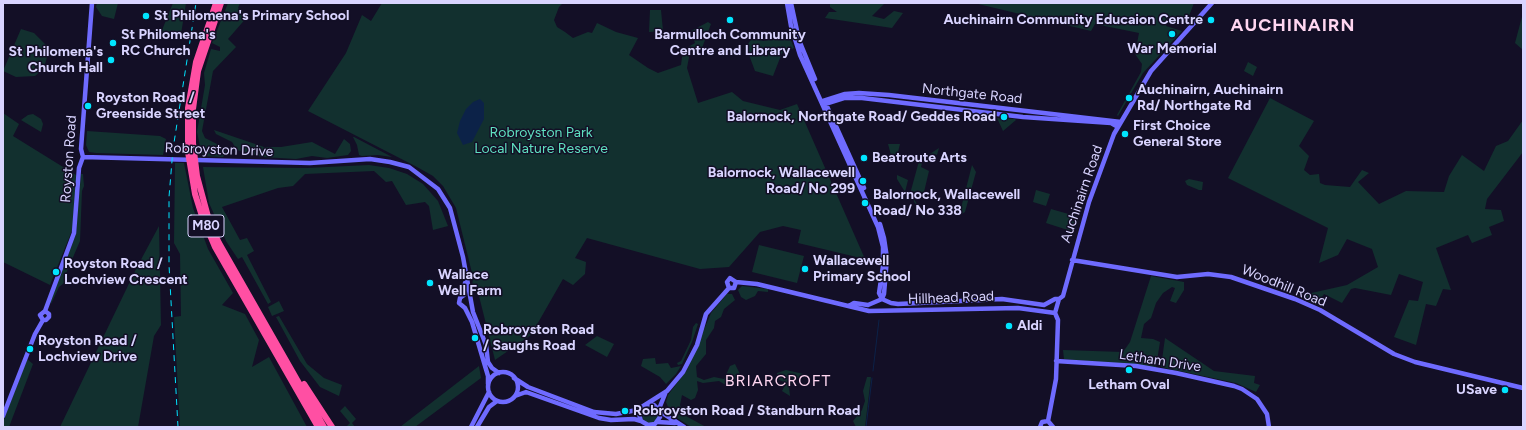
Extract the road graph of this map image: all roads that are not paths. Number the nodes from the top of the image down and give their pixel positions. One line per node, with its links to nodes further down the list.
1 (92, 3): 9 (street, Royston Road)
2 (216, 3): 22 (highway, M80)
3 (221, 3): 20 (highway, M80)
4 (787, 3): 7 (street)
5 (791, 3): 7 (street)
6 (1212, 3): 8 (street, Auchinairn Road)
7 (824, 103): 8 (street, Northgate Road); 14 (street)
8 (1119, 125): 10 (street, Auchinairn Road)
9 (83, 157): 13 (street, Robroyston Drive); 34 (street, Royston Road)
10 (1072, 260): 15 (street, Auchinairn Road); 26 (street, Woodhill Road)
11 (736, 282): 12 (street); 12 (street); 17 (street)
12 (729, 288): 27 (street)
13 (466, 296): 16 (street); 18 (street)
14 (882, 299): 15 (street); 17 (street)
15 (1060, 300): 19 (street, Auchinairn Road)
16 (472, 303): 18 (street); 23 (street)
17 (849, 306): 19 (street, Hillhead Road)
18 (465, 308): 25 (street)
19 (1055, 313): 21 (street, Auchinairn Road)
20 (274, 339): 41 (highway, M80); 42 (highway)
21 (1056, 361): 36 (street, Auchinairn Road); 48 (street, Letham Drive)
22 (281, 362): 39 (highway); 40 (highway, M80)
23 (499, 373): 24 (street); 25 (street)
24 (514, 378): 29 (street); 32 (street)
25 (488, 384): 28 (street)
26 (1523, 388)
27 (667, 391): 31 (street); 33 (street)
28 (489, 392): 30 (street); 43 (street)
29 (515, 396): 30 (street); 35 (street)
30 (497, 401): 44 (street)
31 (646, 404): 32 (street); 33 (street)
32 (641, 408): 35 (street)
33 (659, 409): 37 (street); 38 (street)
34 (3, 416)
35 (641, 421): 37 (street)
36 (1048, 421): 46 (street); 47 (street)
37 (658, 422): 38 (street)
38 (676, 423): 45 (street)
39 (314, 427)
40 (318, 427)
41 (324, 427)
42 (332, 427)
43 (471, 427)
44 (477, 427)
45 (684, 427)
46 (1040, 427)
47 (1053, 427)
48 (1269, 427)

